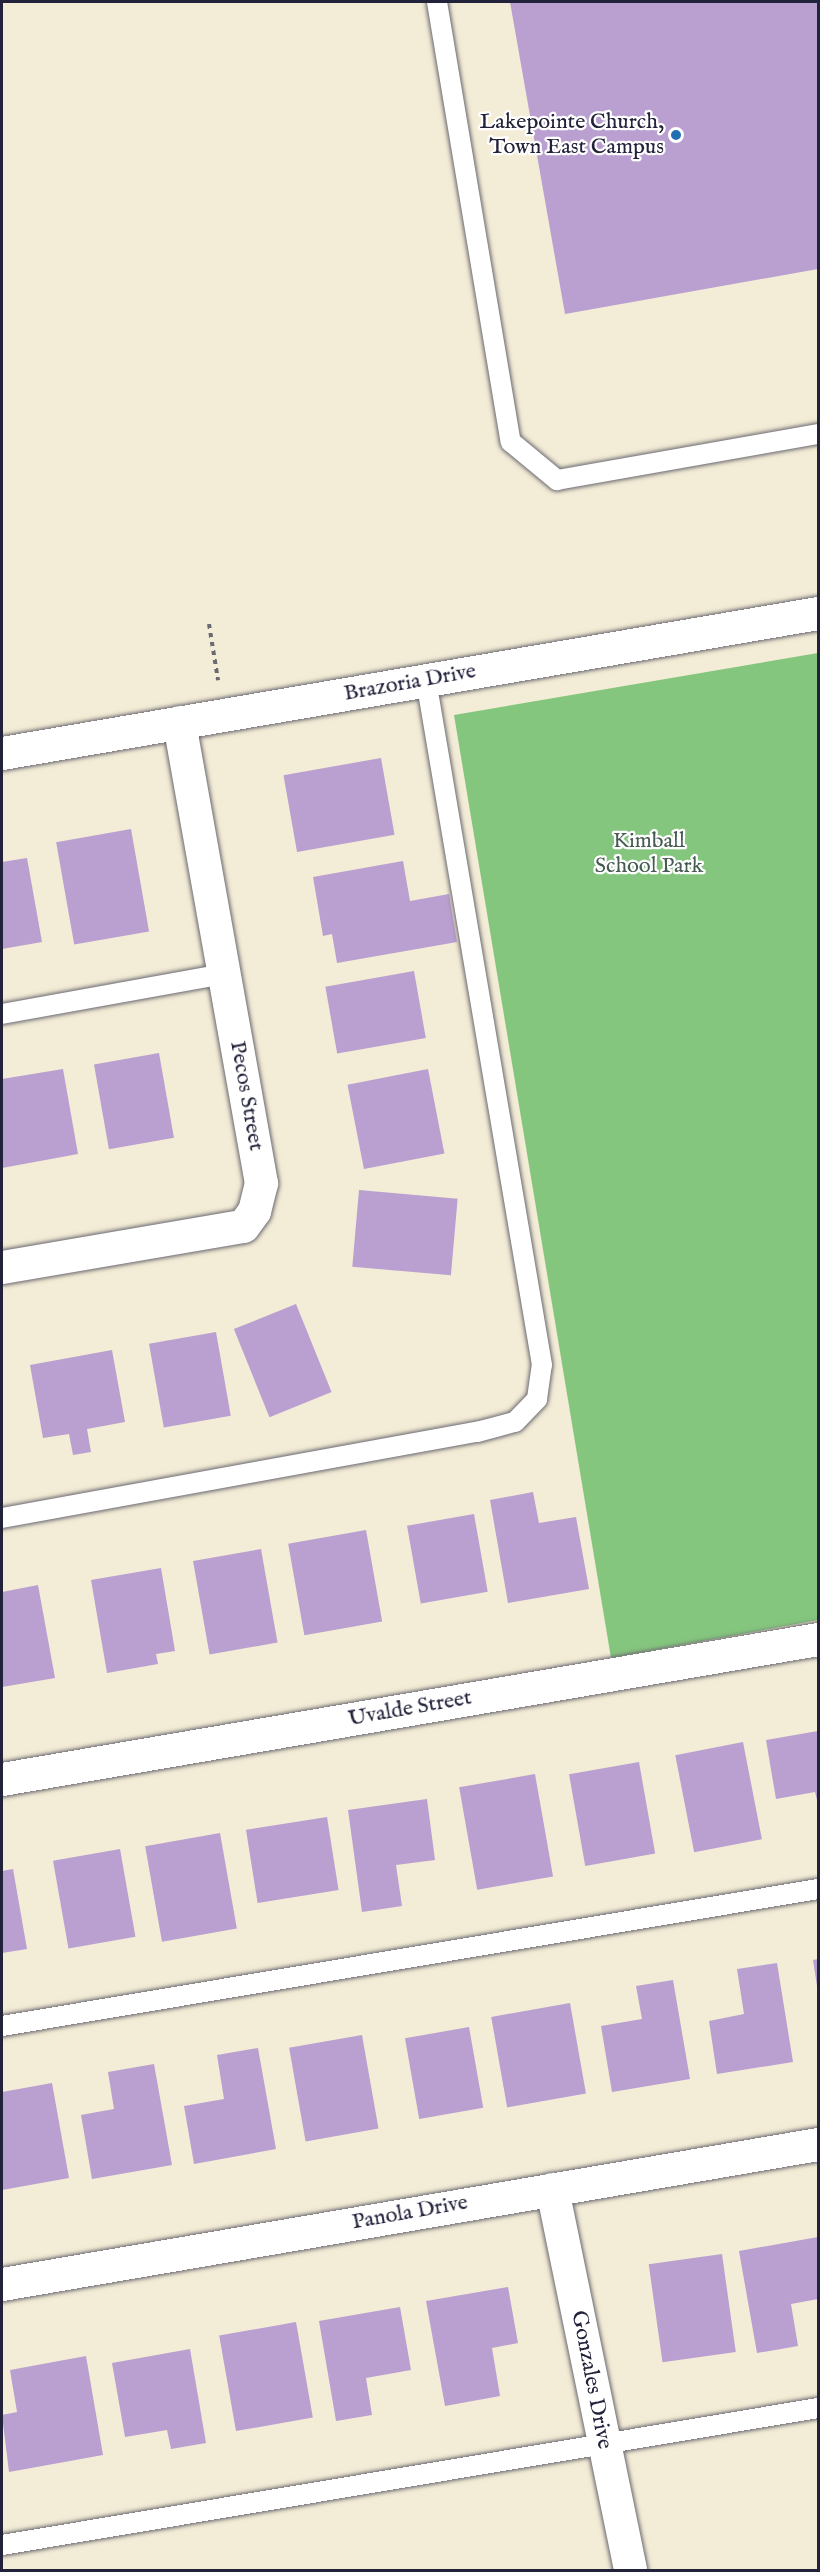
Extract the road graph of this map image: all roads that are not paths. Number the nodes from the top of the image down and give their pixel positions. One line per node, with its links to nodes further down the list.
1 (437, 2): 2 (lane)
2 (819, 434)
3 (819, 613): 4 (street, Brazoria Drive)
4 (426, 680): 5 (street, Brazoria Drive); 10 (lane)
5 (178, 722): 6 (street, Brazoria Drive); 7 (street, Pecos Street)
6 (2, 753)
7 (224, 974): 8 (lane); 9 (street, Pecos Street)
8 (2, 1014)
9 (2, 1268)
10 (2, 1518)
11 (819, 1639): 12 (street, Uvalde Street)
12 (2, 1779)
13 (819, 1889): 14 (lane)
14 (2, 2026)
15 (819, 2144): 16 (street, Panola Drive)
16 (552, 2189): 17 (street, Panola Drive); 19 (street, Gonzales Drive)
17 (2, 2283)
18 (819, 2408): 19 (lane)
19 (604, 2444): 20 (lane); 21 (street, Gonzales Drive)
20 (2, 2545)
21 (630, 2571)

